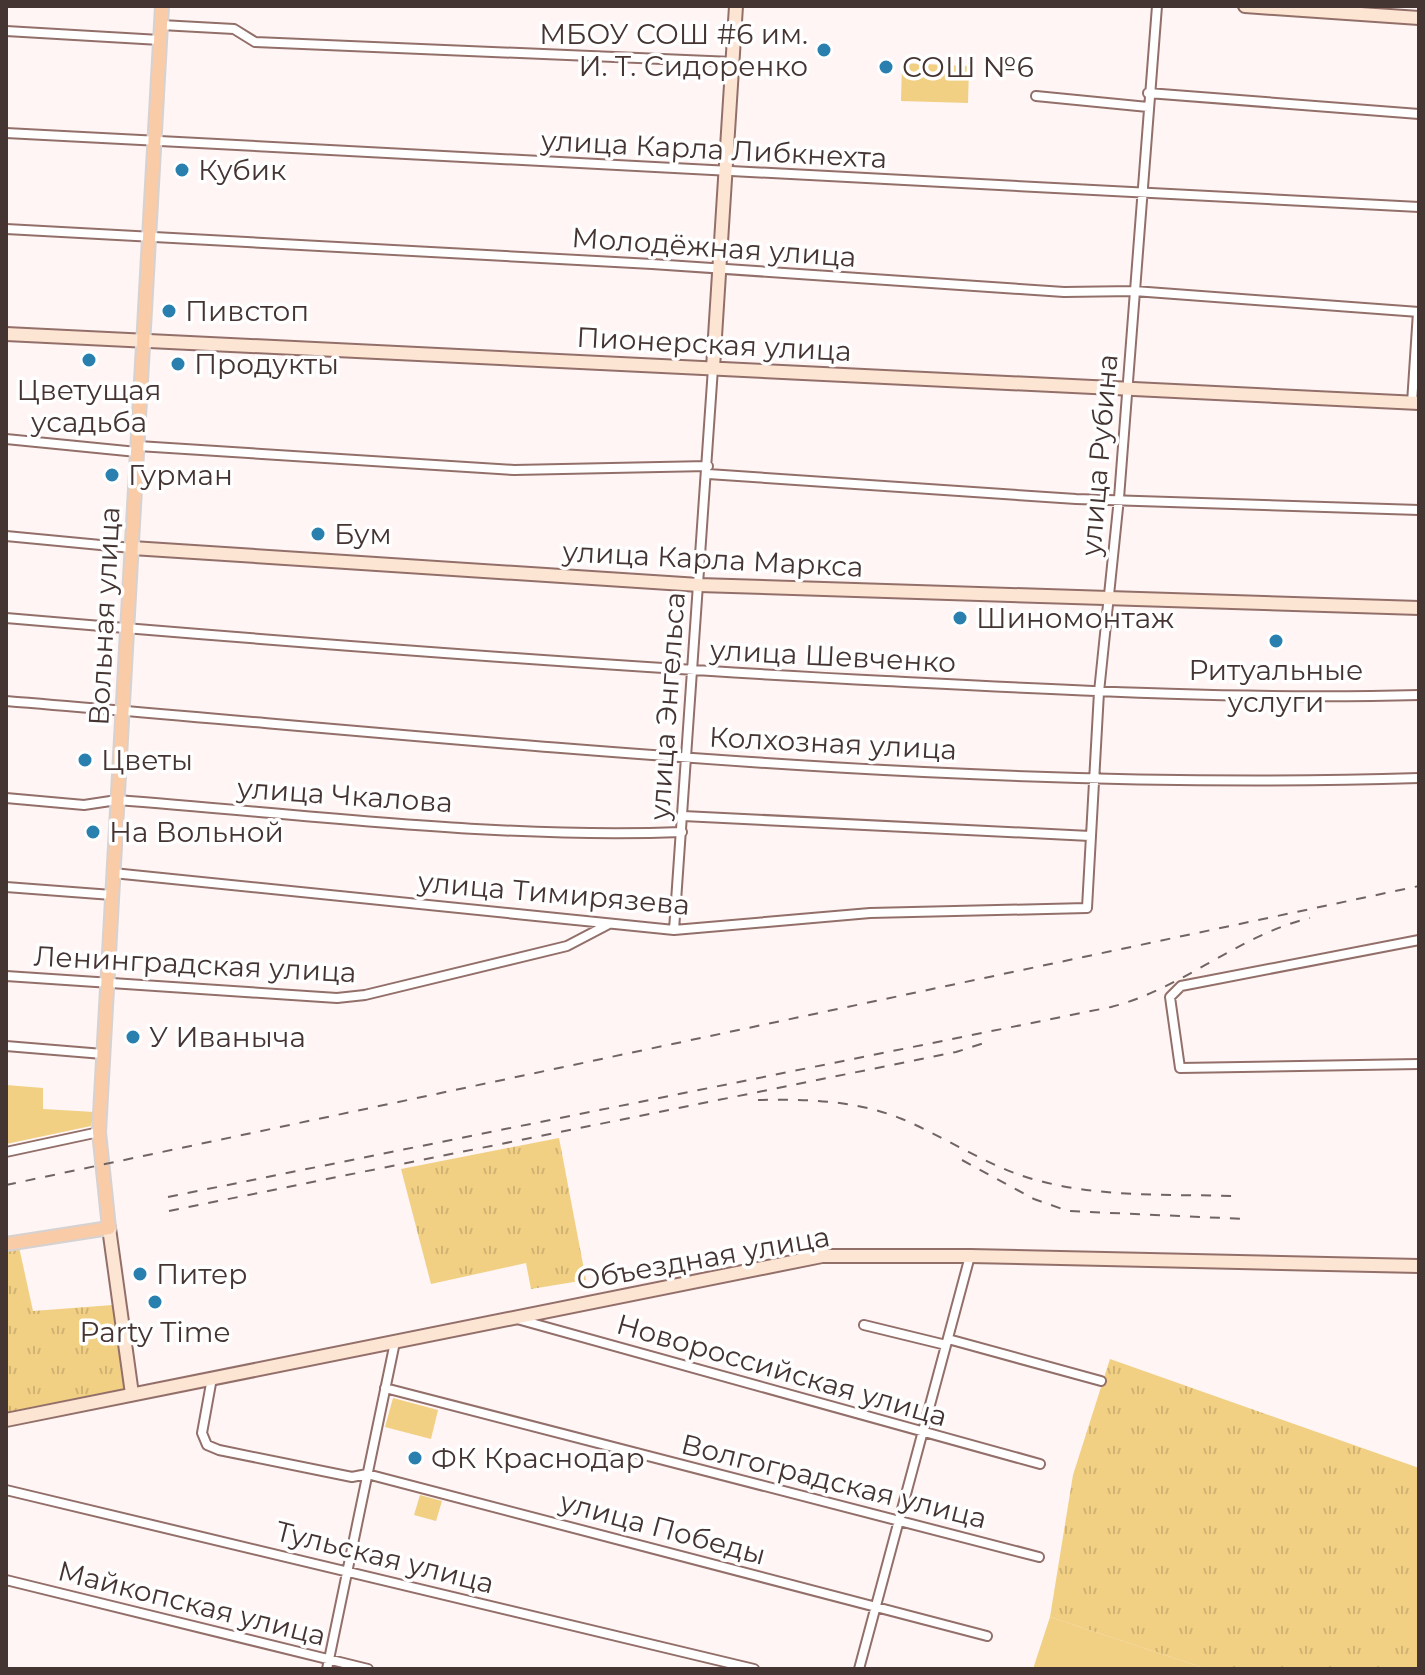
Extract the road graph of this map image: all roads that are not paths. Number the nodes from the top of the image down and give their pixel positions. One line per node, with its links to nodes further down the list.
1 (162, 6): 6 (main road, Вольная улица)
2 (736, 6): 9 (street, улица Энгельса)
3 (1157, 6): 10 (street, улица Рубина)
4 (1245, 6): 5 (street)
5 (1419, 18)
6 (161, 25): 8 (main road, Вольная улица); 9 (street)
7 (6, 31): 8 (street)
8 (160, 40): 15 (main road, Вольная улица)
9 (733, 62): 16 (street, улица Энгельса)
10 (1148, 93): 12 (street, улица Рубина); 13 (street)
11 (1036, 96): 12 (street)
12 (1148, 107): 17 (street, улица Рубина)
13 (1419, 114)
14 (6, 133): 15 (street, улица Карла Либкнехта)
15 (155, 141): 16 (street, улица Карла Либкнехта); 20 (main road, Вольная улица)
16 (727, 173): 17 (street, улица Карла Либкнехта); 21 (street, улица Энгельса)
17 (1143, 193): 18 (street, улица Карла Либкнехта); 22 (street, улица Рубина)
18 (1419, 207)
19 (6, 229): 20 (street, Молодёжная улица)
20 (151, 235): 21 (street, Молодёжная улица); 25 (main road, Вольная улица)
21 (722, 269): 22 (street, Молодёжная улица); 26 (street, улица Энгельса)
22 (1134, 291): 23 (street, Молодёжная улица); 27 (street, улица Рубина)
23 (1418, 312): 28 (street)
24 (6, 334): 25 (street, Пионерская улица)
25 (144, 340): 26 (street, Пионерская улица); 30 (main road, Вольная улица)
26 (713, 368): 27 (street, Пионерская улица); 31 (street, улица Энгельса)
27 (1127, 388): 28 (street, Пионерская улица); 32 (street, улица Рубина)
28 (1415, 403)
29 (6, 439): 30 (street)
30 (137, 449): 31 (street); 35 (main road, Вольная улица)
31 (708, 470): 32 (street); 36 (street, улица Энгельса)
32 (1119, 498): 33 (street); 37 (street, улица Рубина)
33 (1419, 510)
34 (6, 536): 35 (street, улица Карла Маркса)
35 (132, 548): 36 (street, улица Карла Маркса); 40 (main road, Вольная улица)
36 (699, 585): 37 (street, улица Карла Маркса); 41 (street, улица Энгельса)
37 (1110, 599): 38 (street, улица Карла Маркса); 42 (street, улица Рубина)
38 (1419, 608)
39 (6, 618): 40 (street, улица Шевченко)
40 (127, 628): 41 (street, улица Шевченко); 45 (main road, Вольная улица)
41 (693, 671): 42 (street, улица Шевченко); 46 (street, улица Энгельса)
42 (1099, 692): 43 (street, улица Шевченко); 48 (street, улица Рубина)
43 (1419, 695)
44 (6, 701): 45 (street, Колхозная улица)
45 (123, 710): 46 (street, Колхозная улица); 50 (main road, Вольная улица)
46 (688, 757): 48 (street, Колхозная улица); 51 (street, улица Энгельса)
47 (1419, 778): 48 (street, Колхозная улица)
48 (1093, 779): 53 (street, улица Рубина)
49 (6, 798): 50 (street, улица Чкалова)
50 (117, 800): 52 (street, улица Чкалова); 54 (main road, Вольная улица)
51 (683, 816): 52 (street, улица Энгельса); 53 (street)
52 (682, 832): 59 (street, улица Энгельса)
53 (1090, 836): 57 (street, улица Рубина)
54 (113, 873): 56 (main road, Вольная улица); 58 (street, улица Тимирязева)
55 (6, 887): 56 (street)
56 (112, 895): 62 (main road, Вольная улица)
57 (1087, 908): 59 (street, улица Тимирязева)
58 (610, 924): 59 (street, улица Тимирязева); 62 (street, Ленинградская улица)
59 (674, 930)
60 (1419, 940): 65 (street)
61 (6, 976): 62 (street, Ленинградская улица)
62 (108, 985): 64 (main road, Вольная улица)
63 (6, 1046): 64 (street)
64 (103, 1054): 66 (main road, Вольная улица)
65 (1419, 1064)
66 (99, 1132): 67 (street); 68 (main road, Вольная улица)
67 (6, 1152)
68 (109, 1228): 69 (main road); 79 (street, Вольная улица)
69 (6, 1244)
70 (970, 1256): 71 (street, Объездная улица); 72 (street, Объездная улица); 75 (street)
71 (1419, 1266)
72 (513, 1317): 74 (street, Объездная улица); 81 (street, Новороссийская улица)
73 (864, 1325): 75 (street)
74 (395, 1342): 76 (street, Объездная улица); 78 (street)
75 (947, 1342): 77 (street); 81 (street)
76 (212, 1378): 79 (street, Объездная улица); 83 (street, улица Победы)
77 (1101, 1381)
78 (385, 1388): 83 (street); 85 (street, Волгоградская улица)
79 (132, 1394): 80 (street, Объездная улица)
80 (6, 1420)
81 (923, 1433): 82 (street, Новороссийская улица); 85 (street)
82 (1040, 1464)
83 (367, 1474): 87 (street); 89 (street, улица Победы)
84 (6, 1490): 87 (street, Тульская улица)
85 (899, 1520): 86 (street, Волгоградская улица); 89 (street)
86 (1039, 1557)
87 (348, 1570): 91 (street); 93 (street, Тульская улица)
88 (6, 1580): 91 (street, Майкопская улица)
89 (874, 1608): 90 (street, улица Победы); 94 (street)
90 (987, 1636)
91 (328, 1664): 92 (street, Майкопская улица)
92 (368, 1669)
93 (754, 1669)
94 (859, 1669)

